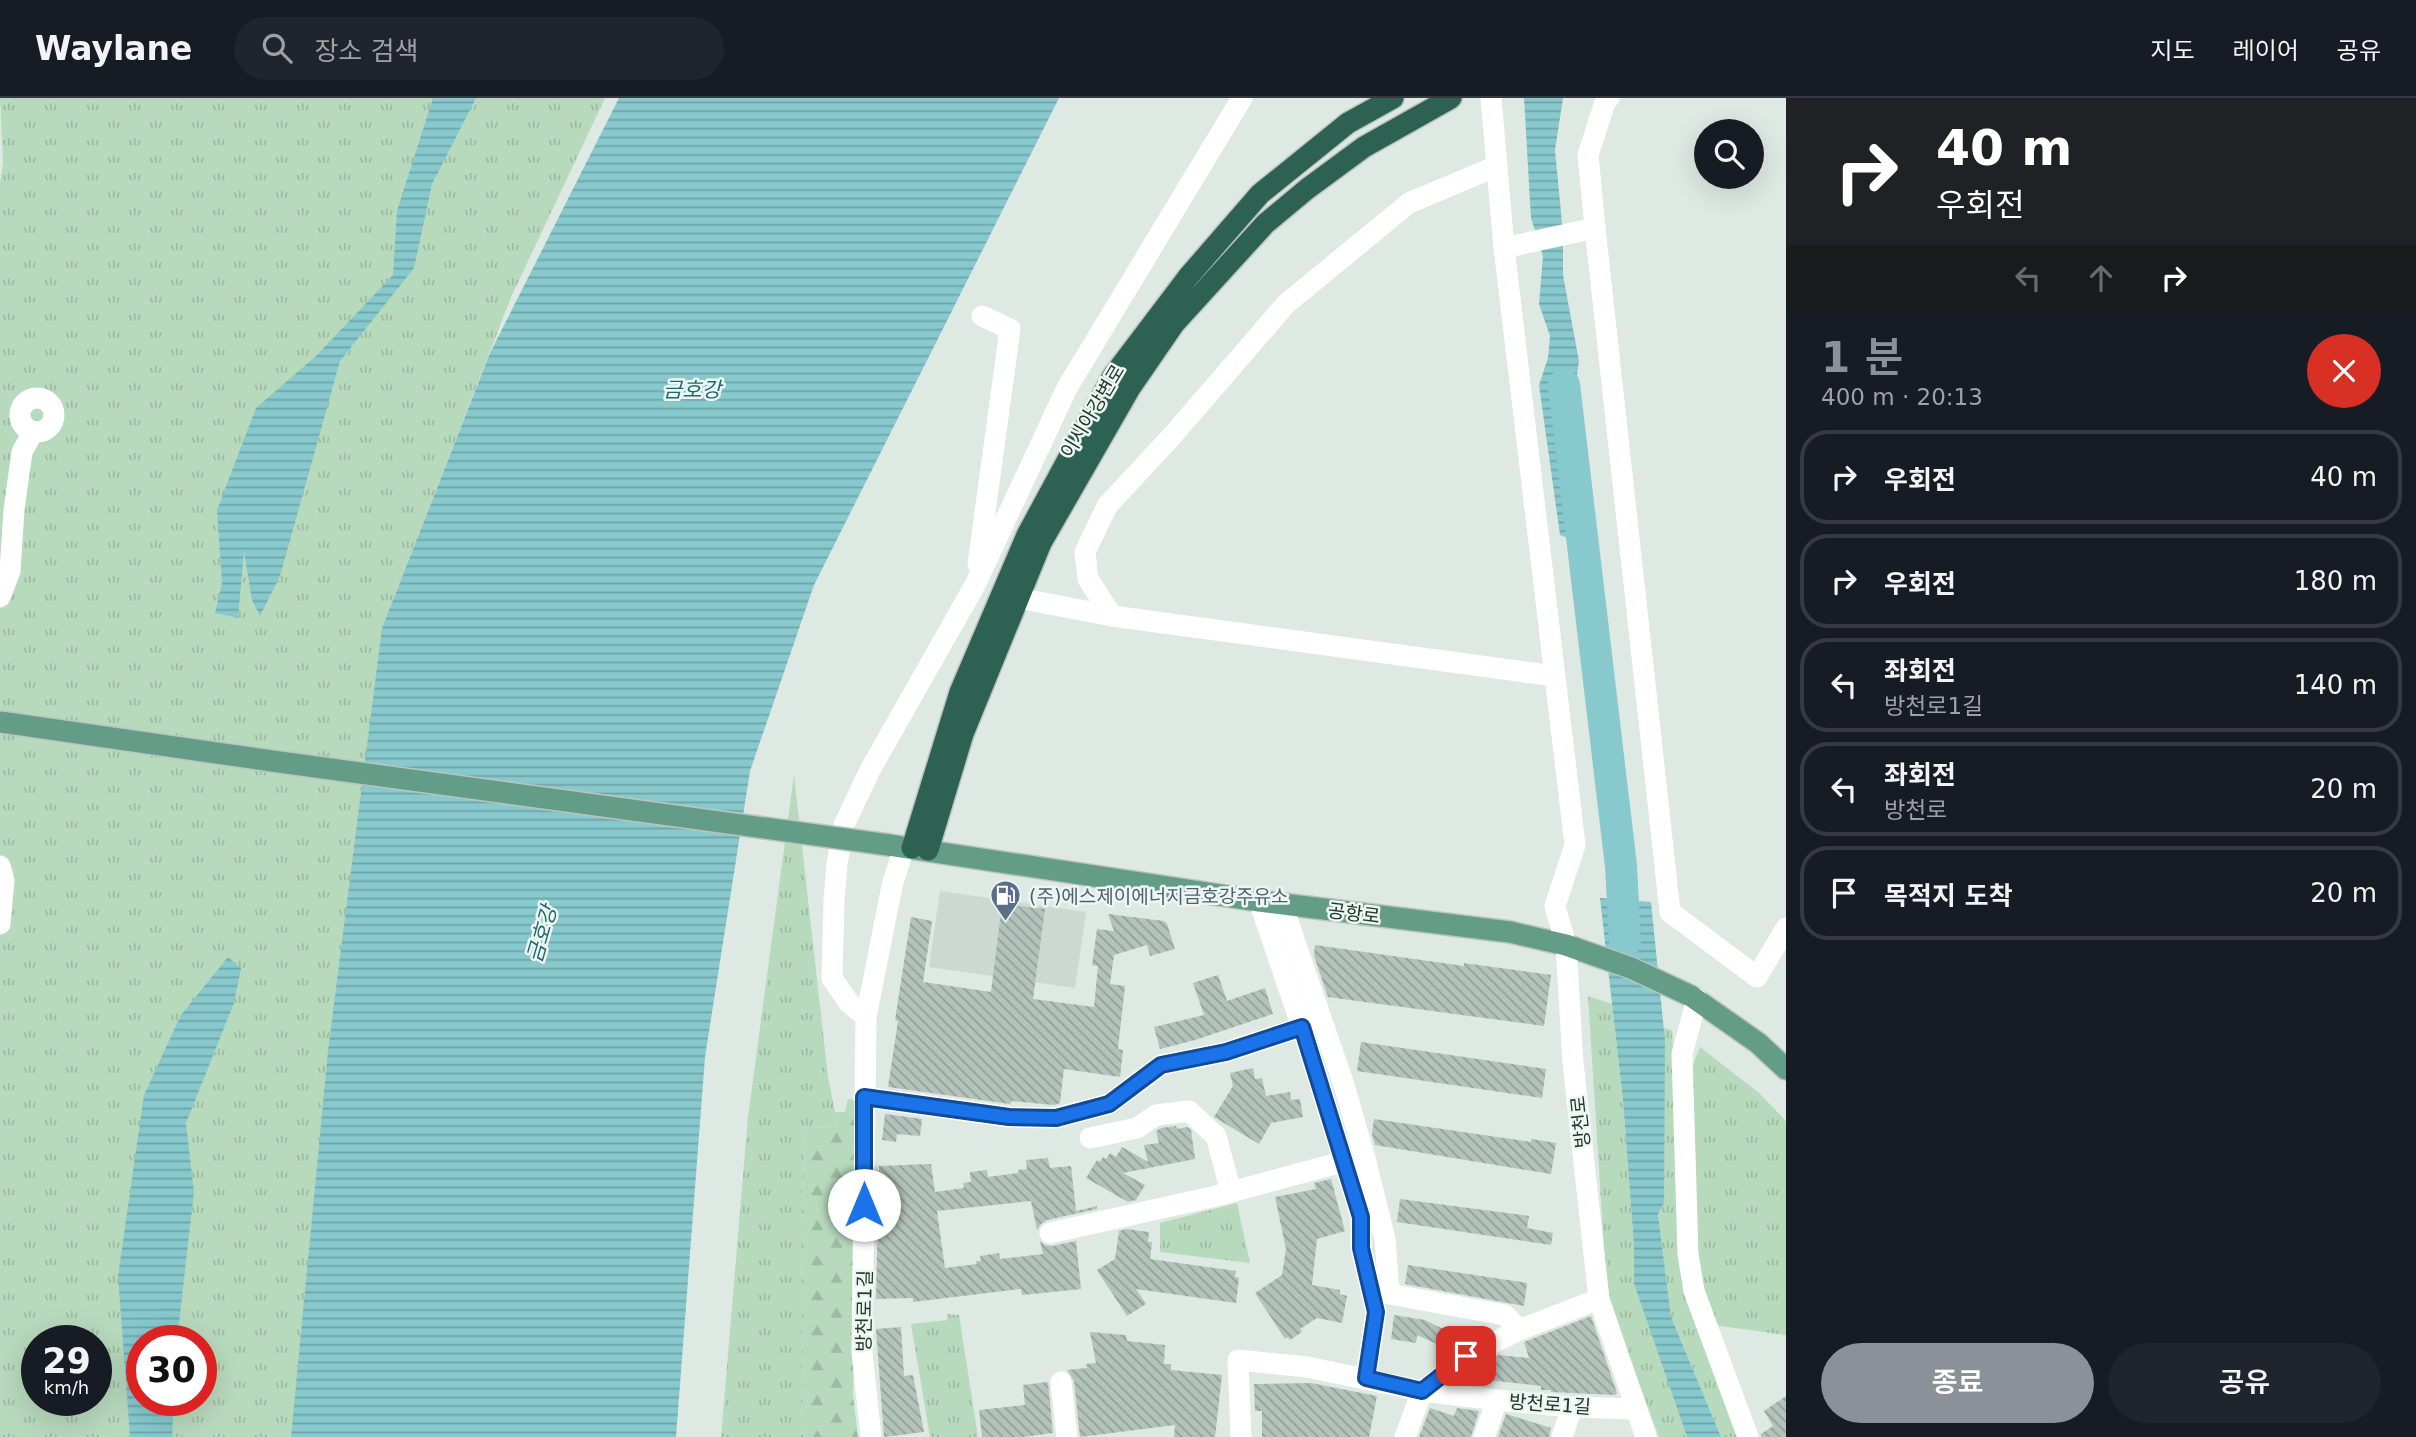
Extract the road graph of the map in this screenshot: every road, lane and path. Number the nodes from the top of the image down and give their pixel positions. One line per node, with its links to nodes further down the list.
1 (1242, 98): 11 (street)
2 (1393, 98): 17 (highway, 이시아강변로)
3 (1492, 98): 6 (street, 방천로)
4 (1609, 98): 7 (street)
5 (1447, 100): 13 (highway, 이시아강변로)
6 (1497, 166): 8 (street, 방천로); 14 (street)
7 (1594, 229): 8 (street); 22 (street)
8 (1504, 248): 15 (street, 방천로)
9 (982, 316): 11 (street)
10 (33, 432): 12 (street)
11 (975, 585): 25 (street)
12 (0, 597)
13 (1018, 598): 14 (street); 17 (highway, 이시아강변로)
14 (1112, 616): 15 (street)
15 (1555, 676): 23 (street, 방천로)
16 (0, 722): 17 (main road, 공항로, bridge)
17 (908, 847): 19 (main road, 공항로); 25 (street, 방천로1길)
18 (0, 866): 21 (street)
19 (1259, 901): 20 (main road, 공항로); 26 (street)
20 (1282, 904): 23 (main road, 공항로); 34 (street)
21 (0, 924)
22 (1786, 928)
23 (1566, 945): 24 (main road, 공항로); 33 (street, 방천로)
24 (1697, 999): 27 (main road, 공항로); 48 (street)
25 (866, 1017): 28 (street, 방천로1길)
26 (1302, 1027): 28 (street); 30 (street)
27 (1786, 1069)
28 (864, 1097): 41 (street, 방천로1길)
29 (1090, 1138): 31 (street)
30 (1342, 1162): 31 (street); 35 (street)
31 (1231, 1192): 32 (street)
32 (1049, 1233)
33 (1599, 1299): 34 (street); 40 (street, 방천로)
34 (1519, 1330): 37 (street)
35 (1366, 1378): 37 (street, 방천로1길); 43 (street, 방천로1길)
36 (1061, 1382): 42 (street)
37 (1422, 1391): 38 (street, 방천로1길); 44 (street)
38 (1497, 1400): 39 (street, 방천로1길); 45 (street)
39 (1573, 1407): 40 (street, 방천로1길); 46 (street)
40 (1636, 1409): 47 (street, 방천로)
41 (871, 1437)
42 (1067, 1437)
43 (1241, 1437)
44 (1405, 1437)
45 (1484, 1437)
46 (1562, 1437)
47 (1646, 1437)
48 (1748, 1437)

